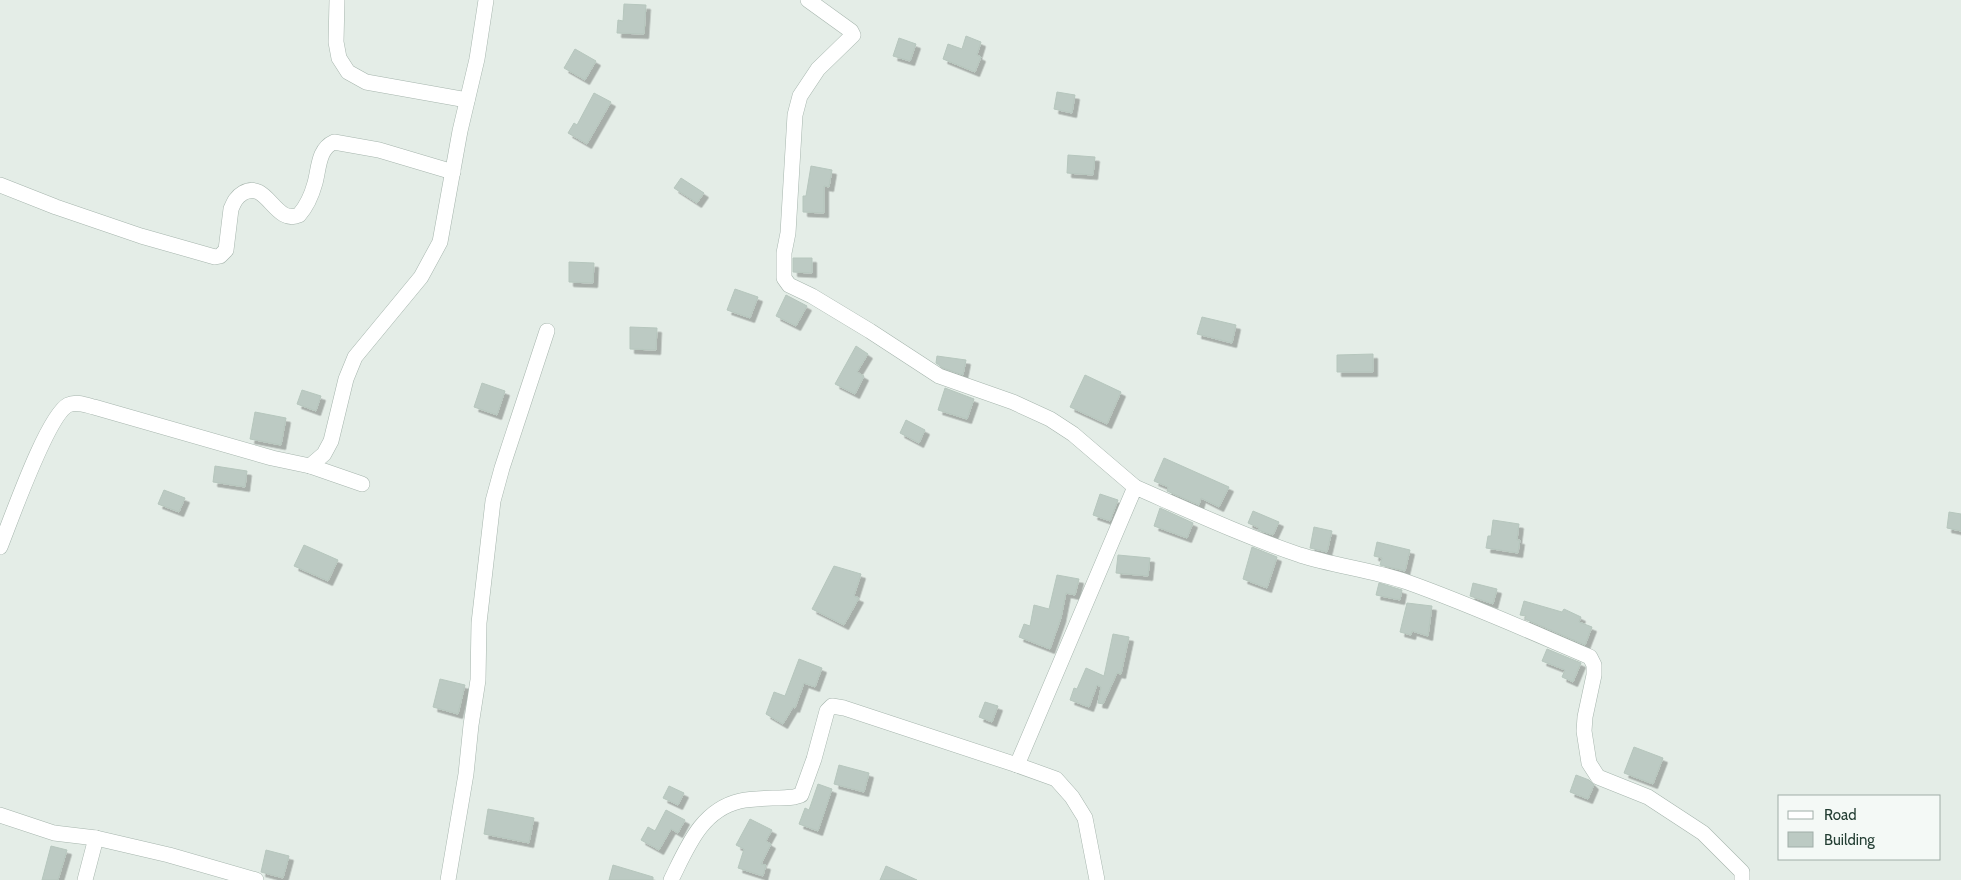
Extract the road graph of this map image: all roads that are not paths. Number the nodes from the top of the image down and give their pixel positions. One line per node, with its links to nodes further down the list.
1 (337, 0): 4 (street)
2 (486, 0): 4 (street)
3 (808, 0): 10 (street)
4 (467, 100): 5 (street)
5 (453, 172): 6 (street); 8 (street)
6 (0, 185)
7 (547, 331): 17 (street)
8 (310, 466): 9 (street); 11 (street)
9 (362, 484)
10 (1135, 487): 12 (street); 20 (street)
11 (0, 547)
12 (1017, 765): 18 (street); 19 (street)
13 (0, 815): 14 (street)
14 (96, 838): 15 (street); 16 (street)
15 (85, 880)
16 (256, 880)
17 (448, 880)
18 (671, 880)
19 (1097, 880)
20 (1742, 880)

